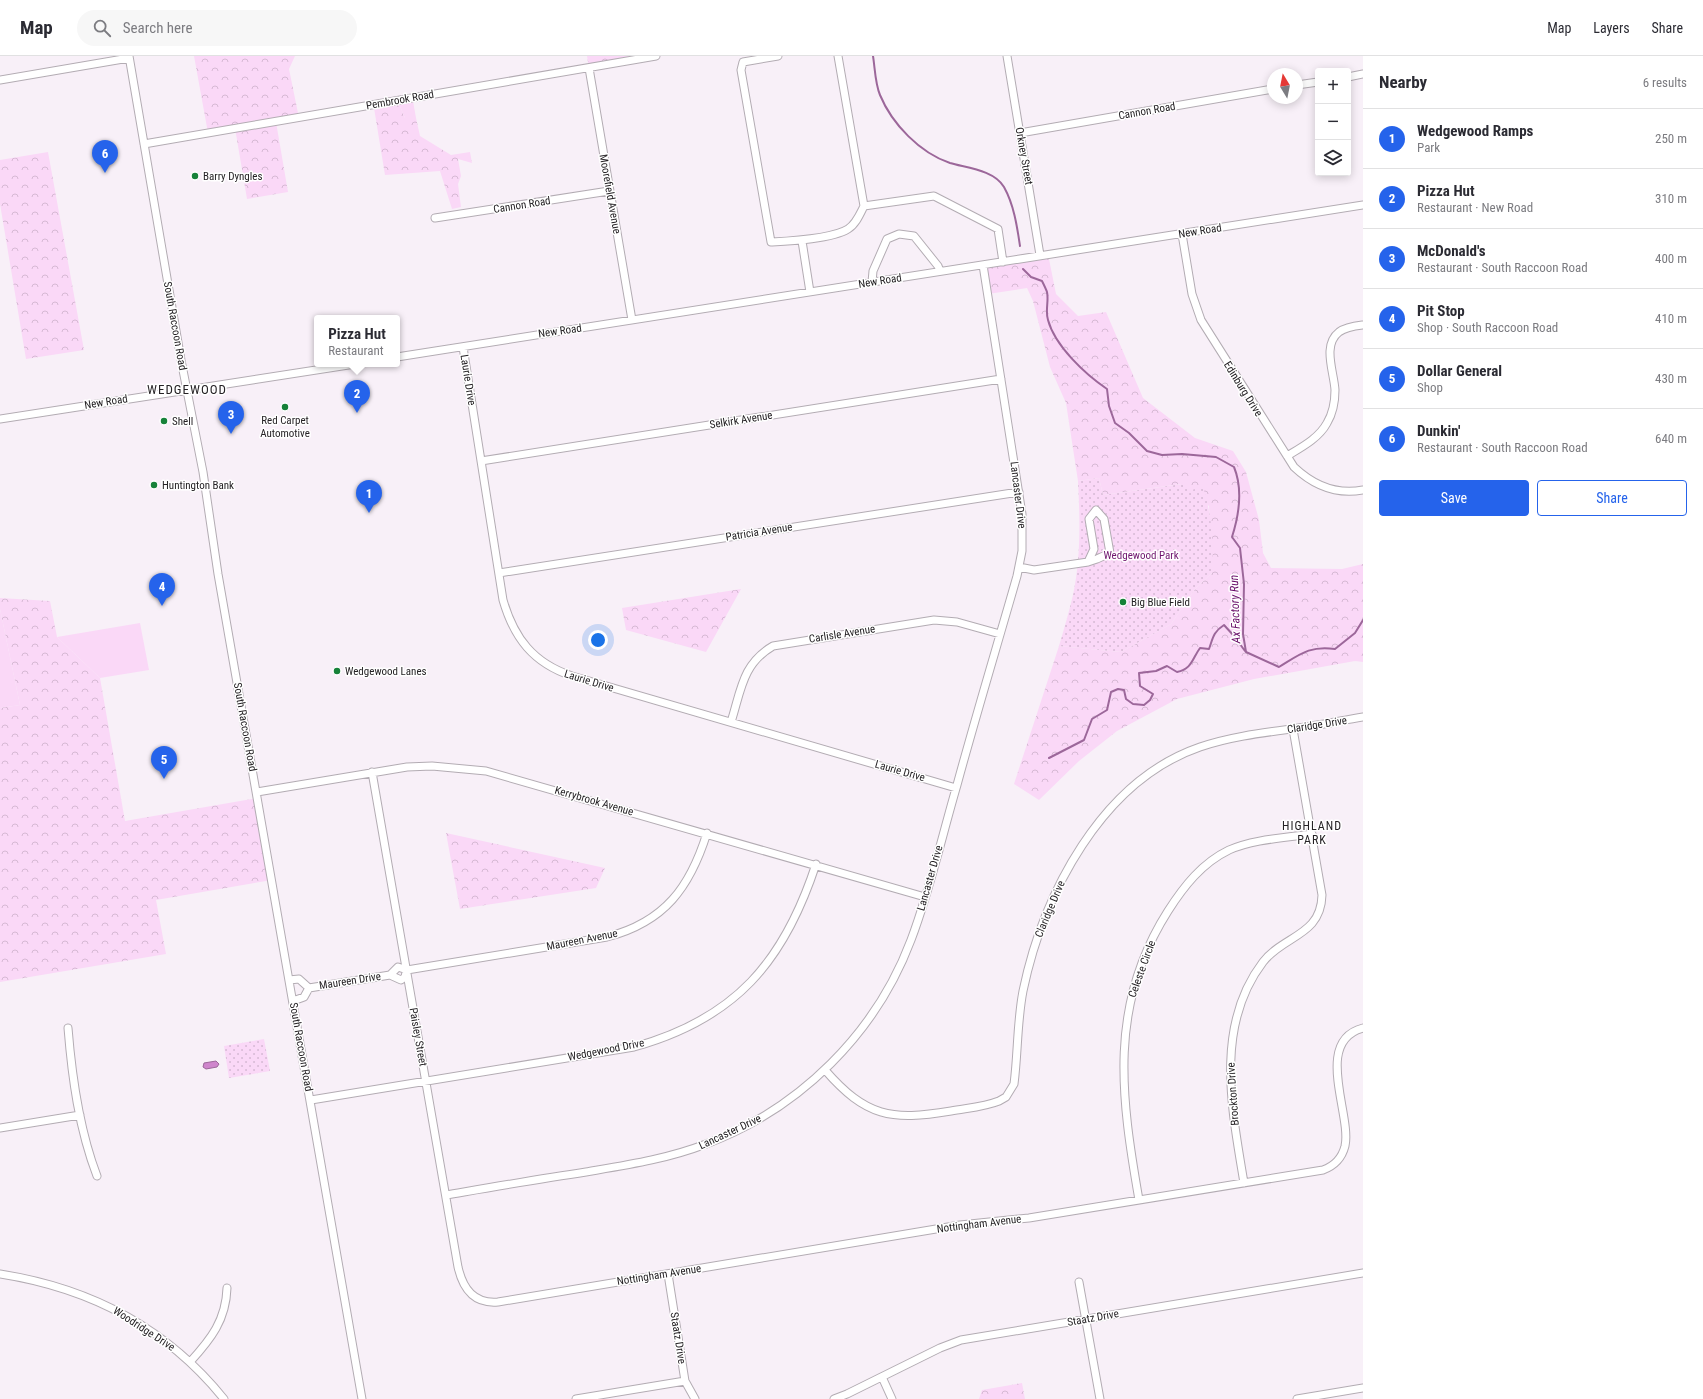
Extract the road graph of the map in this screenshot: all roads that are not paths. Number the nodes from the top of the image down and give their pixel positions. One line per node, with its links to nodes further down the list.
1 (656, 56): 7 (street, Pembrook Road)
2 (778, 56): 6 (street)
3 (838, 56): 18 (street)
4 (1007, 56): 14 (street, Orkney Street)
5 (129, 57): 10 (street); 15 (street, South Raccoon Road)
6 (740, 59): 21 (street)
7 (589, 68): 15 (street, Pembrook Road); 16 (street, Moorefield Avenue)
8 (1363, 74): 9 (street)
9 (1351, 76)
10 (0, 80)
11 (1315, 82): 12 (street)
12 (1303, 84)
13 (1267, 90): 14 (street, Cannon Road)
14 (1020, 133): 22 (street, Orkney Street)
15 (144, 144): 34 (street, South Raccoon Road)
16 (609, 191): 19 (street, Cannon Road); 28 (street, Moorefield Avenue)
17 (1363, 205): 20 (street, New Road)
18 (864, 206): 21 (street); 23 (street)
19 (435, 218)
20 (1182, 234): 22 (street, New Road); 36 (street, Edinburg Drive)
21 (802, 241): 27 (street)
22 (1040, 255): 23 (street, New Road)
23 (1002, 262): 24 (street, New Road)
24 (983, 265): 25 (street, New Road); 33 (street, Lancaster Drive)
25 (940, 271): 26 (street, New Road); 26 (street)
26 (872, 282): 27 (street, New Road)
27 (810, 292): 28 (street, New Road)
28 (632, 320): 30 (street, New Road)
29 (1363, 325): 36 (street)
30 (463, 347): 31 (street, New Road); 37 (street, Laurie Drive)
31 (400, 357)
32 (336, 367): 34 (street, New Road)
33 (1001, 379): 37 (street, Selkirk Avenue); 39 (street, Lancaster Drive)
34 (187, 390): 35 (street, New Road); 49 (street, South Raccoon Road)
35 (0, 419)
36 (1287, 456): 38 (street, Edinburg Drive)
37 (481, 461): 42 (street, Laurie Drive)
38 (1363, 490)
39 (1019, 492): 41 (street, Lancaster Drive); 42 (street, Patricia Avenue)
40 (1088, 562): 40 (street); 41 (street)
41 (1019, 567): 43 (street, Lancaster Drive)
42 (499, 573): 45 (street, Laurie Drive)
43 (1000, 634): 45 (street, Carlisle Avenue); 48 (street, Lancaster Drive)
44 (1363, 717): 46 (street, Claridge Drive)
45 (731, 722): 48 (street, Laurie Drive)
46 (1293, 729): 51 (street, Brockton Drive); 61 (street, Claridge Drive)
47 (372, 772): 49 (street, Kerrybrook Avenue); 50 (street, Kerrybrook Avenue); 54 (street, Paisley Street)
48 (956, 788): 53 (street, Lancaster Drive)
49 (256, 792): 56 (street, South Raccoon Road)
50 (707, 833): 52 (street, Kerrybrook Avenue); 54 (street, Maureen Avenue)
51 (1312, 834): 67 (street, Brockton Drive); 69 (street, Celeste Circle)
52 (816, 864): 53 (street, Kerrybrook Avenue); 62 (street, Wedgewood Drive)
53 (925, 897): 61 (street, Lancaster Drive)
54 (407, 970): 55 (street, Maureen Drive); 55 (street, Maureen Drive); 62 (street, Paisley Street)
55 (390, 975): 57 (street, Maureen Drive)
56 (289, 980): 57 (street, Maureen Drive); 58 (street, South Raccoon Road)
57 (309, 988): 58 (street, Maureen Drive)
58 (293, 1001): 63 (street, South Raccoon Road)
59 (68, 1028): 64 (street)
60 (1363, 1028): 67 (street, Nottingham Avenue)
61 (825, 1070): 68 (street, Lancaster Drive)
62 (426, 1082): 63 (street, Wedgewood Drive); 68 (street, Paisley Street)
63 (311, 1100): 82 (street, South Raccoon Road)
64 (80, 1115): 65 (street); 66 (street)
65 (0, 1128)
66 (97, 1176)
67 (1244, 1183): 69 (street, Nottingham Avenue)
68 (446, 1195): 75 (street, Paisley Street)
69 (1139, 1200): 72 (street, Nottingham Avenue)
70 (1363, 1273): 76 (street, Staatz Drive)
71 (0, 1274): 77 (street, Woodridge Drive)
72 (668, 1274): 75 (street, Nottingham Avenue); 79 (street, Staatz Drive)
73 (1079, 1282): 76 (street)
74 (227, 1288): 77 (street)
75 (474, 1297)
76 (1086, 1319): 78 (street, Staatz Drive); 87 (street)
77 (190, 1362): 81 (street, Woodridge Drive)
78 (882, 1377): 85 (street, Staatz Drive); 86 (street)
79 (685, 1381): 83 (street); 84 (street, Staatz Drive)
80 (1363, 1388): 88 (street)
81 (224, 1399)
82 (362, 1399)
83 (576, 1399)
84 (696, 1399)
85 (834, 1399)
86 (892, 1399)
87 (1100, 1399)
88 (1297, 1399)

